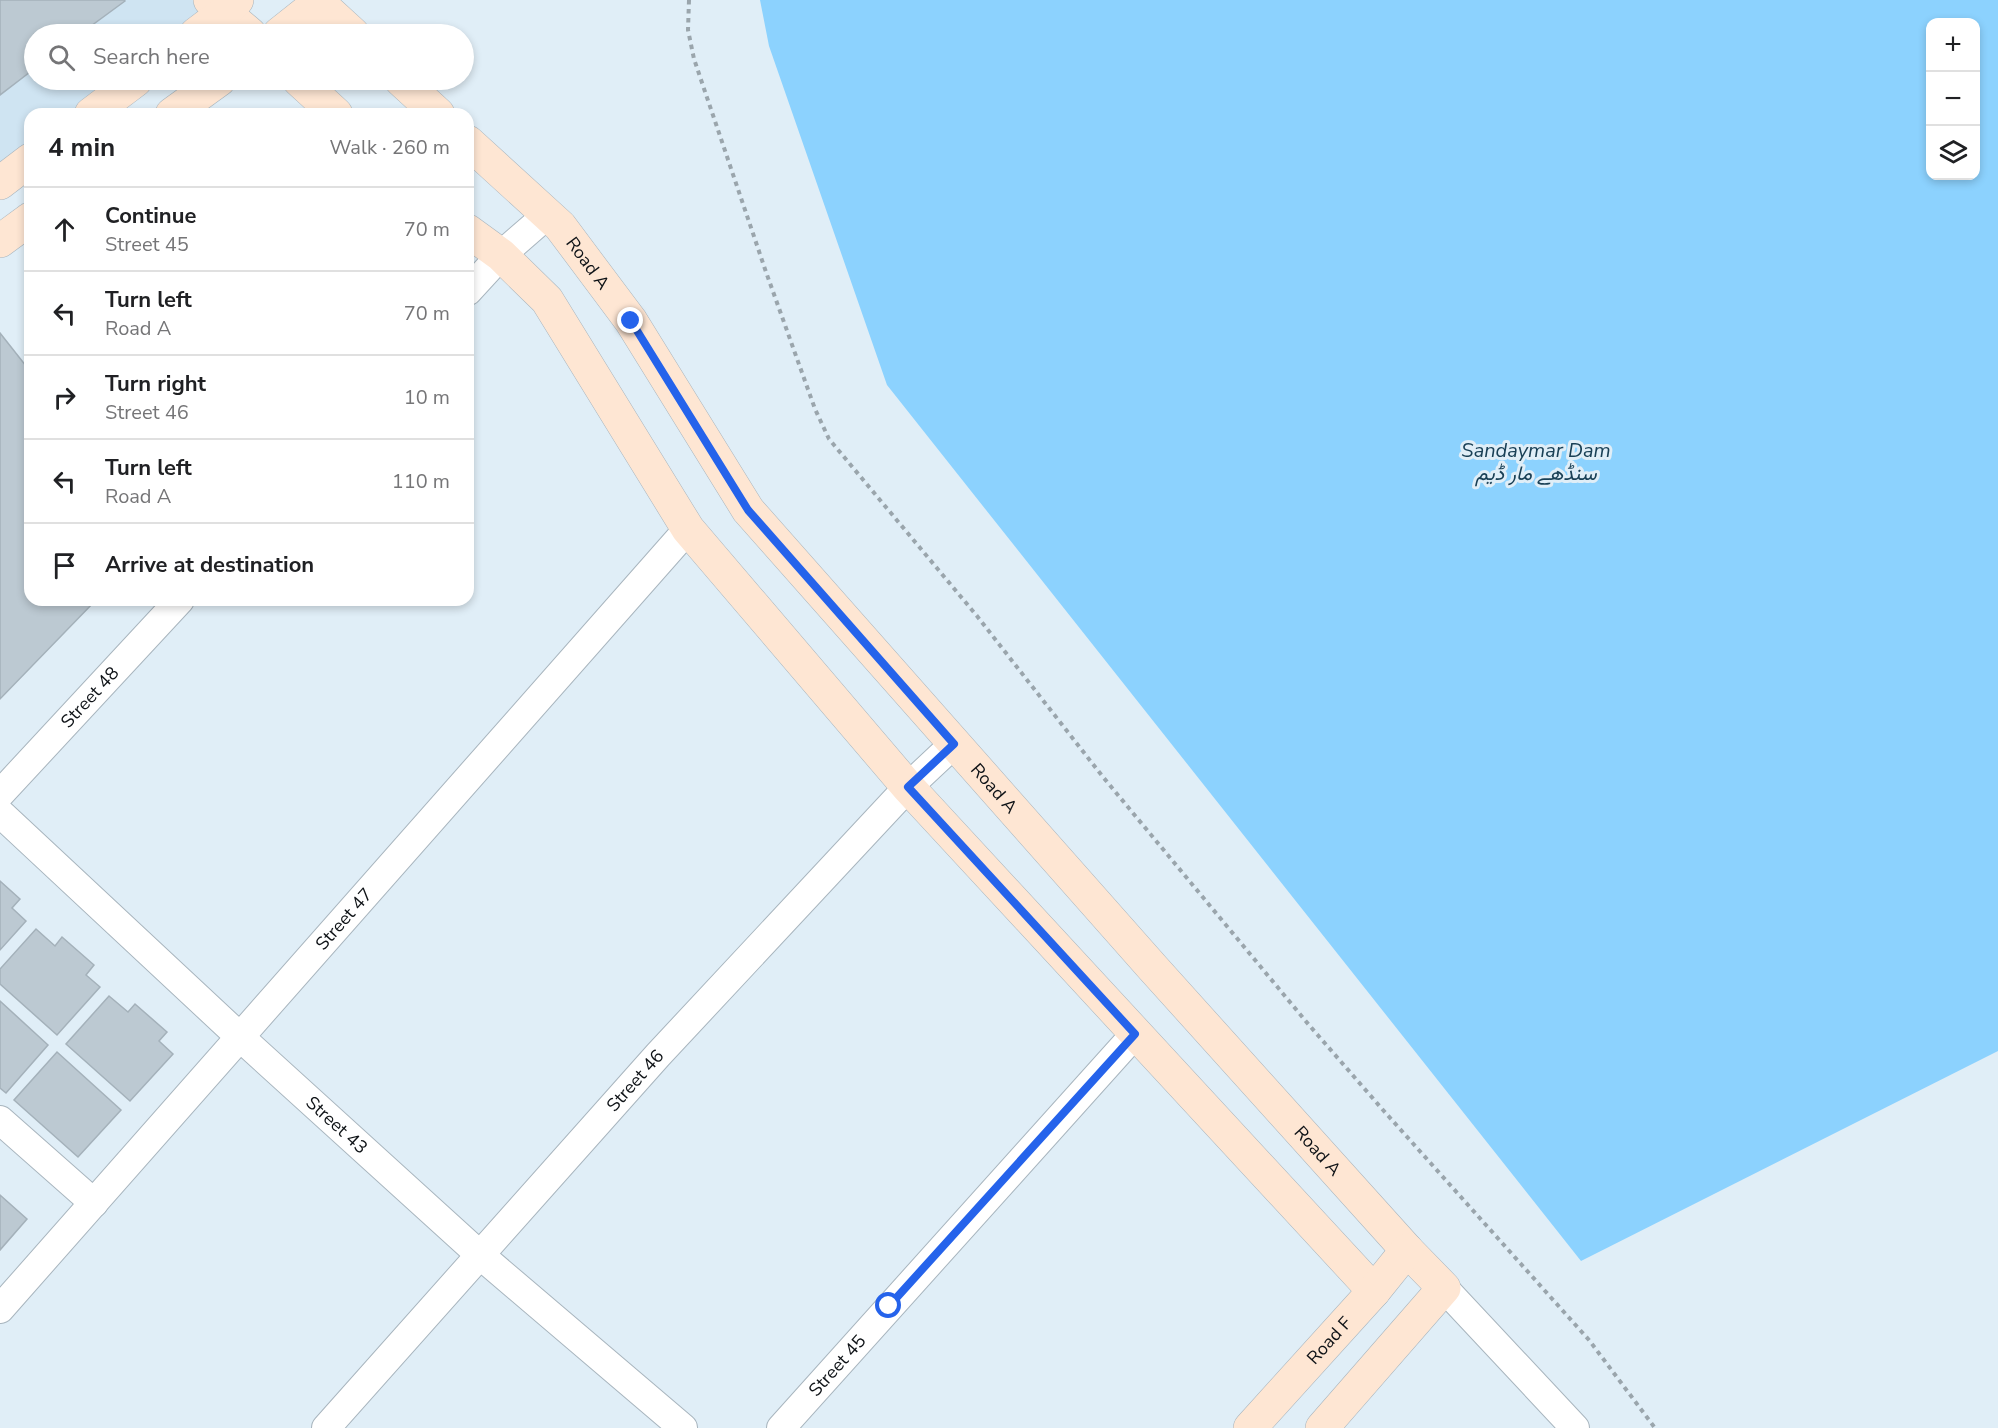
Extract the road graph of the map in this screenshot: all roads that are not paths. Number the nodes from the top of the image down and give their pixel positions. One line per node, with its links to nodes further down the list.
1 (317, 1): 5 (street); 6 (street)
2 (224, 4): 3 (street); 4 (street)
3 (205, 24)
4 (241, 24)
5 (291, 24)
6 (342, 24)
7 (123, 90): 11 (street)
8 (205, 90): 12 (street)
9 (310, 90): 13 (street)
10 (412, 90): 14 (street)
11 (99, 108)
12 (180, 108)
13 (329, 108)
14 (431, 108)
15 (474, 148): 18 (street, Road A)
16 (24, 165): 17 (street)
17 (0, 183)
18 (547, 215): 22 (street); 26 (street, Road A)
19 (24, 223): 21 (street)
20 (474, 235): 22 (street)
21 (0, 241)
22 (501, 255): 23 (street); 24 (street)
23 (474, 284)
24 (688, 528): 27 (street); 31 (street, Street 47)
25 (174, 606): 28 (street, Street 48)
26 (954, 744): 27 (street, Street 46); 34 (street, Road A)
27 (908, 787): 30 (street); 35 (street, Street 46)
28 (0, 794)
29 (0, 813): 31 (street, Street 43)
30 (1135, 1034): 37 (street); 41 (street, Street 45)
31 (240, 1037): 33 (street, Street 47); 35 (street, Street 43)
32 (0, 1120): 33 (street)
33 (94, 1203): 38 (street, Street 47)
34 (1407, 1250): 36 (street, Road A); 37 (street, Road F)
35 (480, 1255): 39 (street, Street 46); 40 (street, Street 43)
36 (1444, 1288): 43 (street); 44 (street)
37 (1374, 1291): 42 (street, Road F)
38 (0, 1309)
39 (326, 1428)
40 (683, 1428)
41 (781, 1428)
42 (1250, 1428)
43 (1322, 1428)
44 (1575, 1428)

